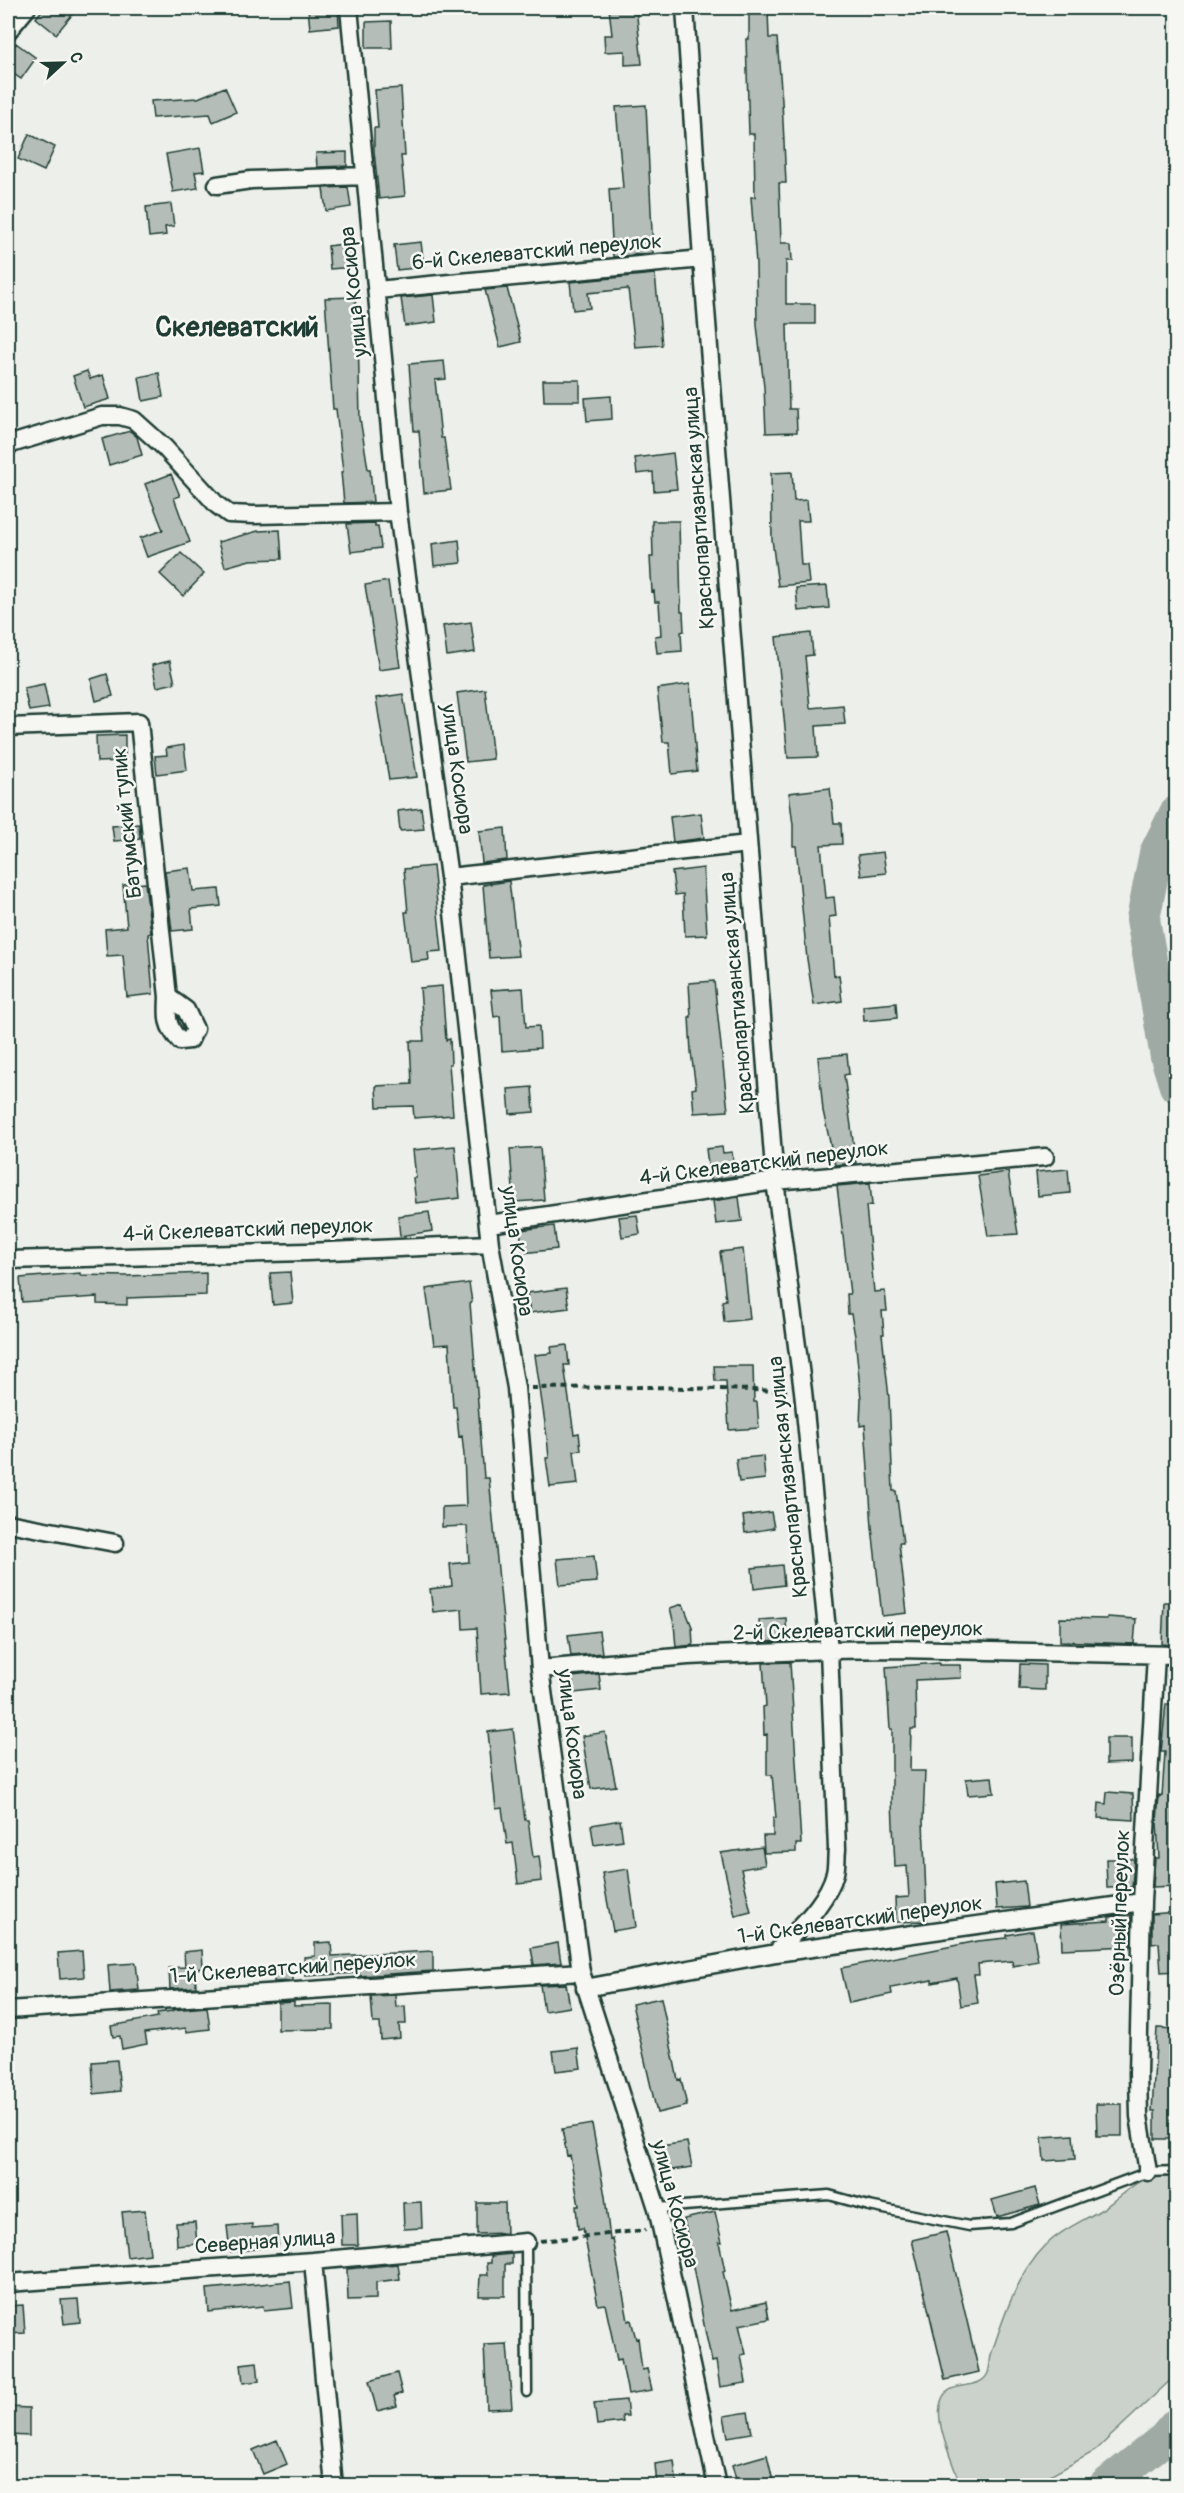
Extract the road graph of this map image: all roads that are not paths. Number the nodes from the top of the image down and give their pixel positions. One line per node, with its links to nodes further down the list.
1 (27, 8): 4 (street)
2 (349, 8): 5 (street, улица Косиора)
3 (685, 8): 7 (street, Краснопартизанская улица)
4 (8, 31)
5 (365, 176): 6 (street); 8 (street, улица Косиора)
6 (217, 185)
7 (702, 259): 8 (street, 6-й Скелеватский переулок); 12 (street, Краснопартизанская улица)
8 (376, 290): 10 (street, улица Косиора)
9 (8, 445): 10 (street)
10 (398, 512): 13 (street, улица Косиора)
11 (8, 728): 14 (street, Батумский тупик)
12 (747, 844): 13 (street); 16 (street, Краснопартизанская улица)
13 (449, 877): 17 (street, улица Косиора)
14 (168, 997): 14 (street, Батумский тупик)
15 (1045, 1157): 16 (street, 4-й Скелеватский переулок)
16 (775, 1180): 17 (street, 4-й Скелеватский переулок); 22 (street, Краснопартизанская улица)
17 (489, 1224): 18 (street, улица Косиора)
18 (490, 1244): 19 (street, 4-й Скелеватский переулок); 25 (street, улица Косиора)
19 (8, 1260)
20 (8, 1523): 21 (street)
21 (115, 1543)
22 (829, 1650): 23 (street, 2-й Скелеватский переулок); 25 (street, 2-й Скелеватский переулок); 27 (street, Краснопартизанская улица)
23 (1156, 1655): 24 (street, 2-й Скелеватский переулок); 26 (street, Озёрный переулок)
24 (1176, 1655)
25 (540, 1668): 28 (street, улица Косиора)
26 (1142, 1902): 27 (street, 1-й Скелеватский переулок); 31 (street, Озёрный переулок)
27 (776, 1953): 28 (street, 1-й Скелеватский переулок)
28 (583, 1980): 29 (street, 1-й Скелеватский переулок); 32 (street, улица Косиора)
29 (8, 2010)
30 (1176, 2171): 31 (lane)
31 (1148, 2172): 32 (lane)
32 (657, 2208): 38 (street, улица Косиора)
33 (526, 2242): 34 (street, Северная улица); 36 (lane)
34 (312, 2261): 35 (street, Северная улица); 37 (street)
35 (8, 2283)
36 (527, 2392)
37 (335, 2485)
38 (717, 2486)

